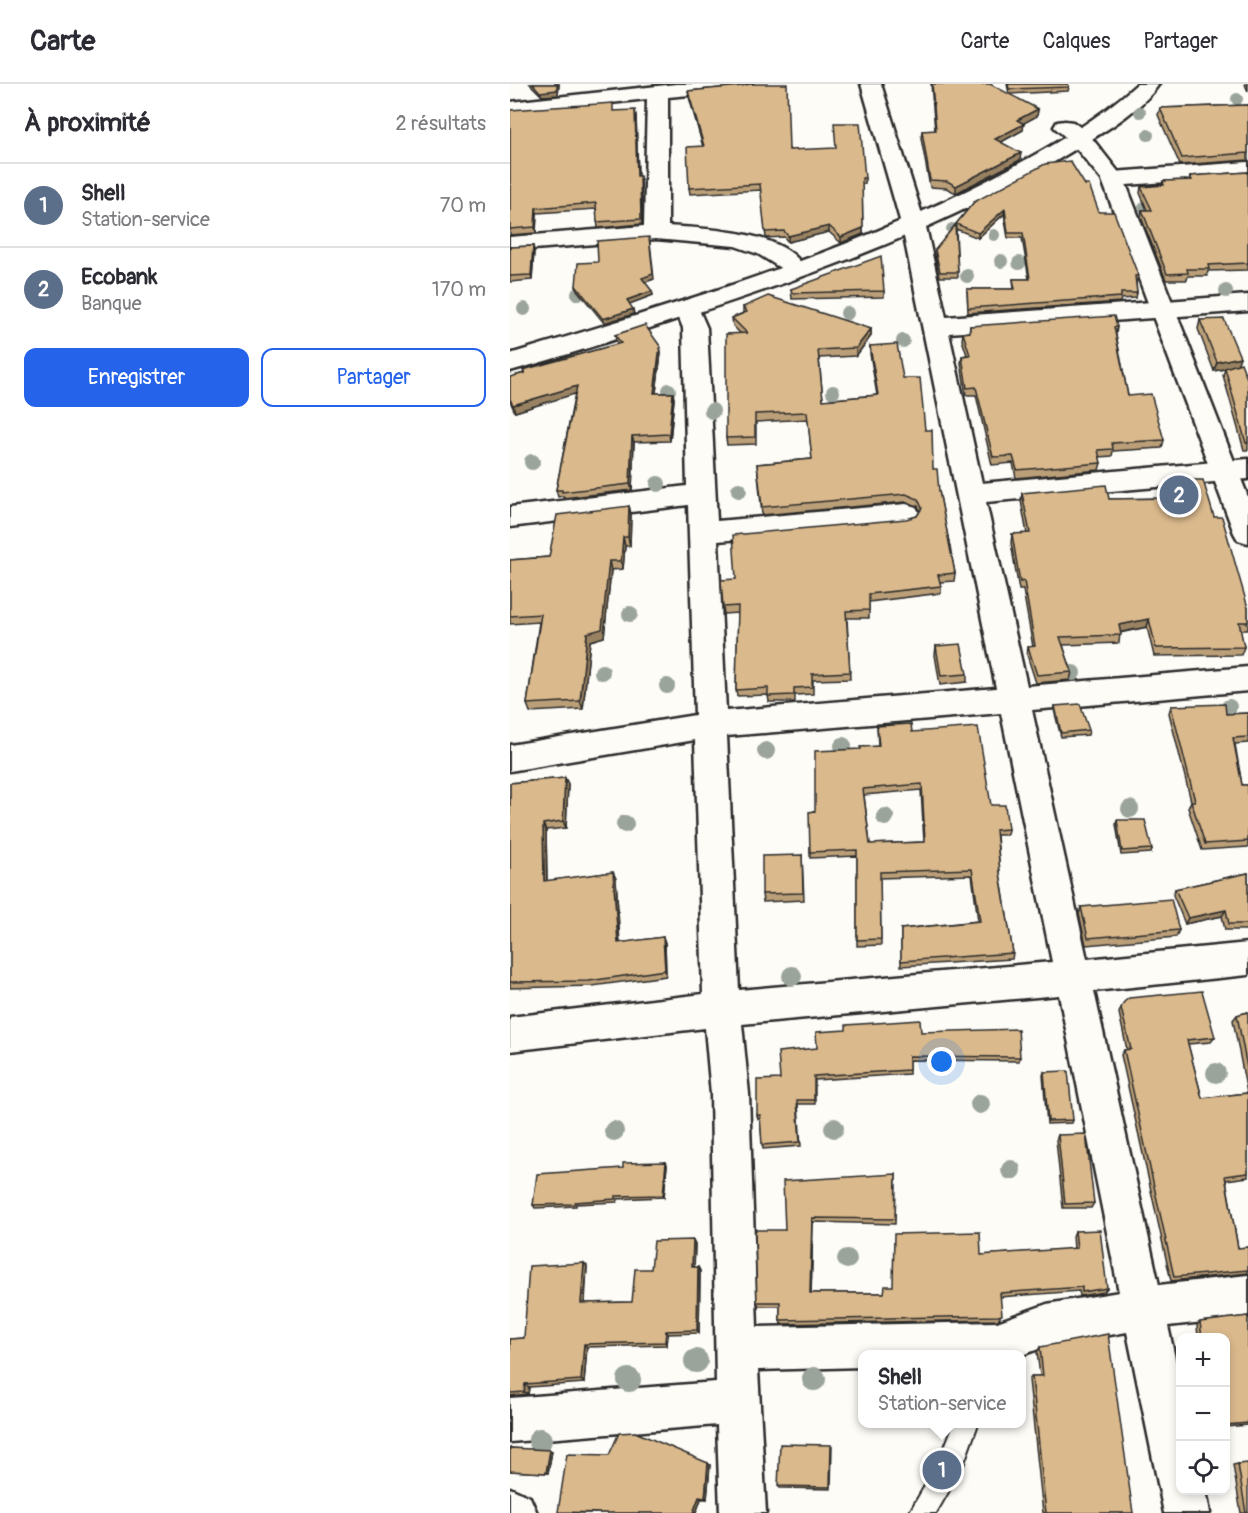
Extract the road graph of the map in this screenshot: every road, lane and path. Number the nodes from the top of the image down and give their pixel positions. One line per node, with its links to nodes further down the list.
1 (742, 84): 5 (street)
2 (871, 84): 10 (street)
3 (1122, 84): 7 (street)
4 (1149, 84): 7 (street)
5 (658, 92): 6 (street); 11 (street)
6 (510, 108)
7 (1072, 132): 9 (street); 10 (street)
8 (1248, 169): 9 (street)
9 (1113, 179): 16 (street)
10 (912, 221): 13 (street); 15 (street); 17 (street)
11 (656, 232): 12 (street); 13 (street)
12 (510, 244)
13 (790, 264): 18 (street)
14 (1248, 303): 16 (street)
15 (687, 308): 19 (street); 21 (street)
16 (1163, 309): 17 (street); 20 (street)
17 (935, 326): 22 (street)
18 (510, 352)
19 (510, 363)
20 (1236, 470): 22 (street); 26 (street)
21 (702, 494): 24 (street); 25 (street)
22 (971, 494): 28 (street)
23 (906, 514): 25 (street)
24 (510, 517)
25 (703, 532): 29 (street)
26 (1248, 533)
27 (1248, 679): 28 (street)
28 (1015, 699): 29 (street); 32 (street)
29 (711, 725): 30 (street); 33 (street)
30 (510, 758)
31 (1248, 959): 32 (street)
32 (1074, 977): 33 (street); 36 (street)
33 (722, 1009): 34 (street); 37 (street)
34 (510, 1034)
35 (1248, 1296): 36 (street)
36 (1145, 1308): 38 (street); 42 (street)
37 (736, 1349): 38 (street); 39 (street)
38 (971, 1349)
39 (739, 1401): 40 (street); 46 (street)
40 (510, 1420)
41 (965, 1428): 47 (lane)
42 (1176, 1460)
43 (1184, 1495): 48 (street)
44 (510, 1511): 45 (street)
45 (514, 1513)
46 (743, 1513)
47 (921, 1513)
48 (1187, 1513)

